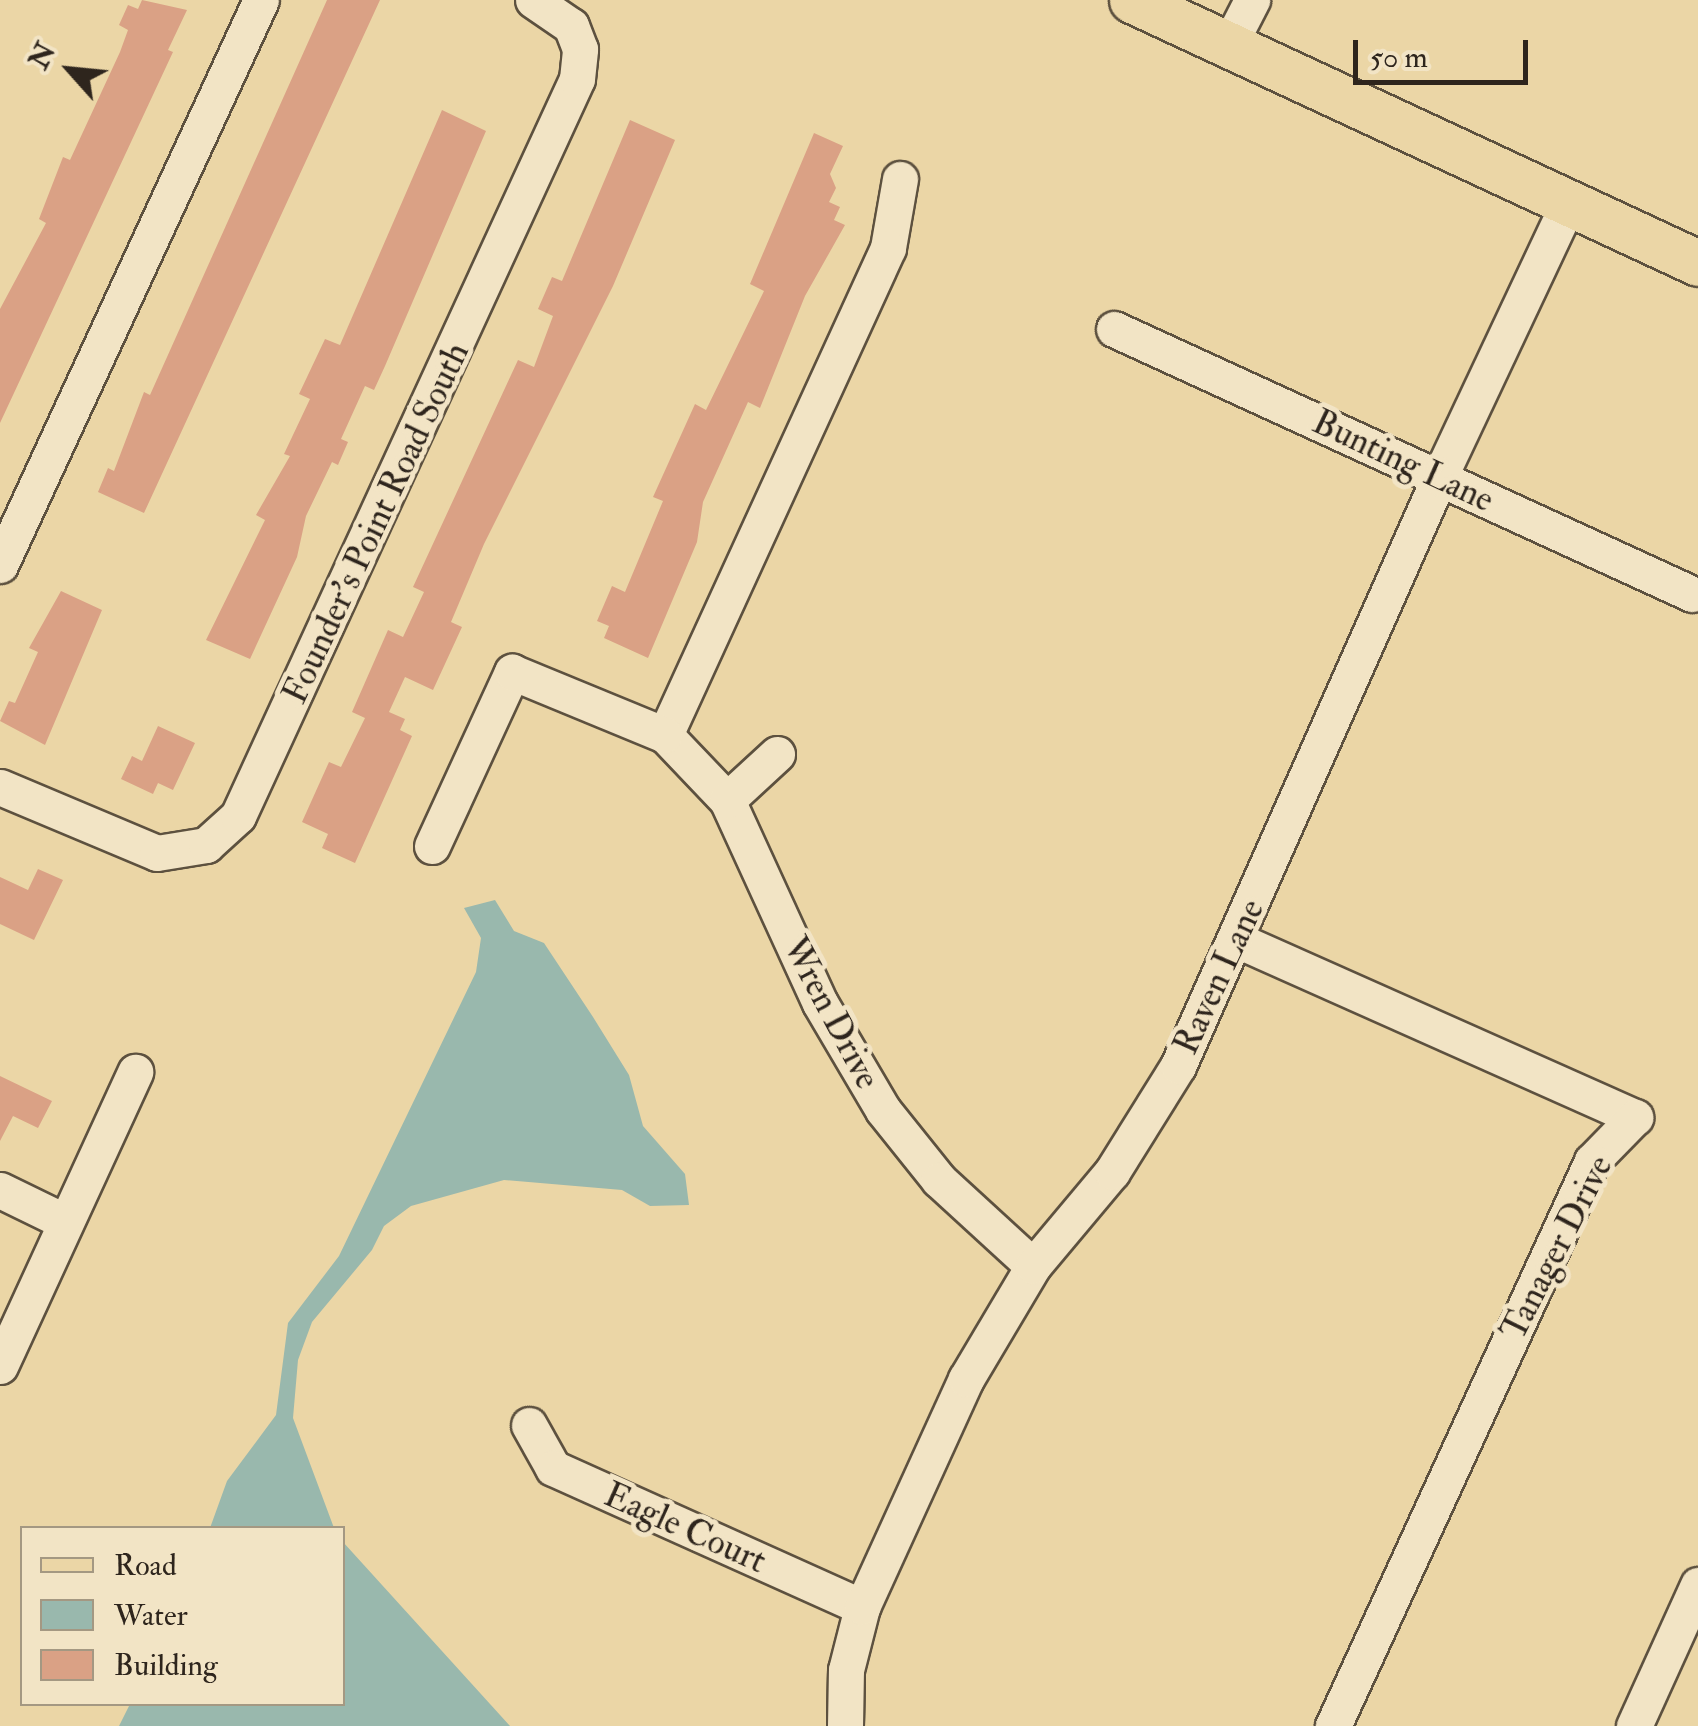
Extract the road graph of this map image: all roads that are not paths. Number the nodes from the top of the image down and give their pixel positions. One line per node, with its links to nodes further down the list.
1 (262, 0): 12 (street)
2 (533, 0): 16 (street, Founder's Point Road South)
3 (1132, 0): 5 (main road)
4 (1252, 0): 6 (street)
5 (1185, 11): 6 (main road)
6 (1230, 45): 8 (main road)
7 (900, 180): 14 (street)
8 (1568, 204): 9 (main road); 11 (street, Raven Lane)
9 (1698, 263)
10 (1114, 329): 11 (street, Bunting Lane)
11 (1438, 478): 13 (street, Bunting Lane); 19 (street, Raven Lane)
12 (0, 565)
13 (1692, 594)
14 (665, 735): 17 (street, Wren Drive); 18 (street, Wren Drive)
15 (777, 754): 17 (street)
16 (0, 787)
17 (727, 800): 23 (street, Wren Drive)
18 (432, 846)
19 (1237, 940): 23 (street, Raven Lane); 29 (street, Tanager Drive)
20 (135, 1072): 22 (street)
21 (0, 1190): 22 (street)
22 (66, 1222): 24 (street)
23 (1033, 1266): 27 (street, Raven Lane)
24 (0, 1366)
25 (529, 1426): 27 (street, Eagle Court)
26 (1698, 1585): 30 (street)
27 (862, 1607): 28 (street, Raven Lane)
28 (845, 1726)
29 (1333, 1726)
30 (1634, 1726)

